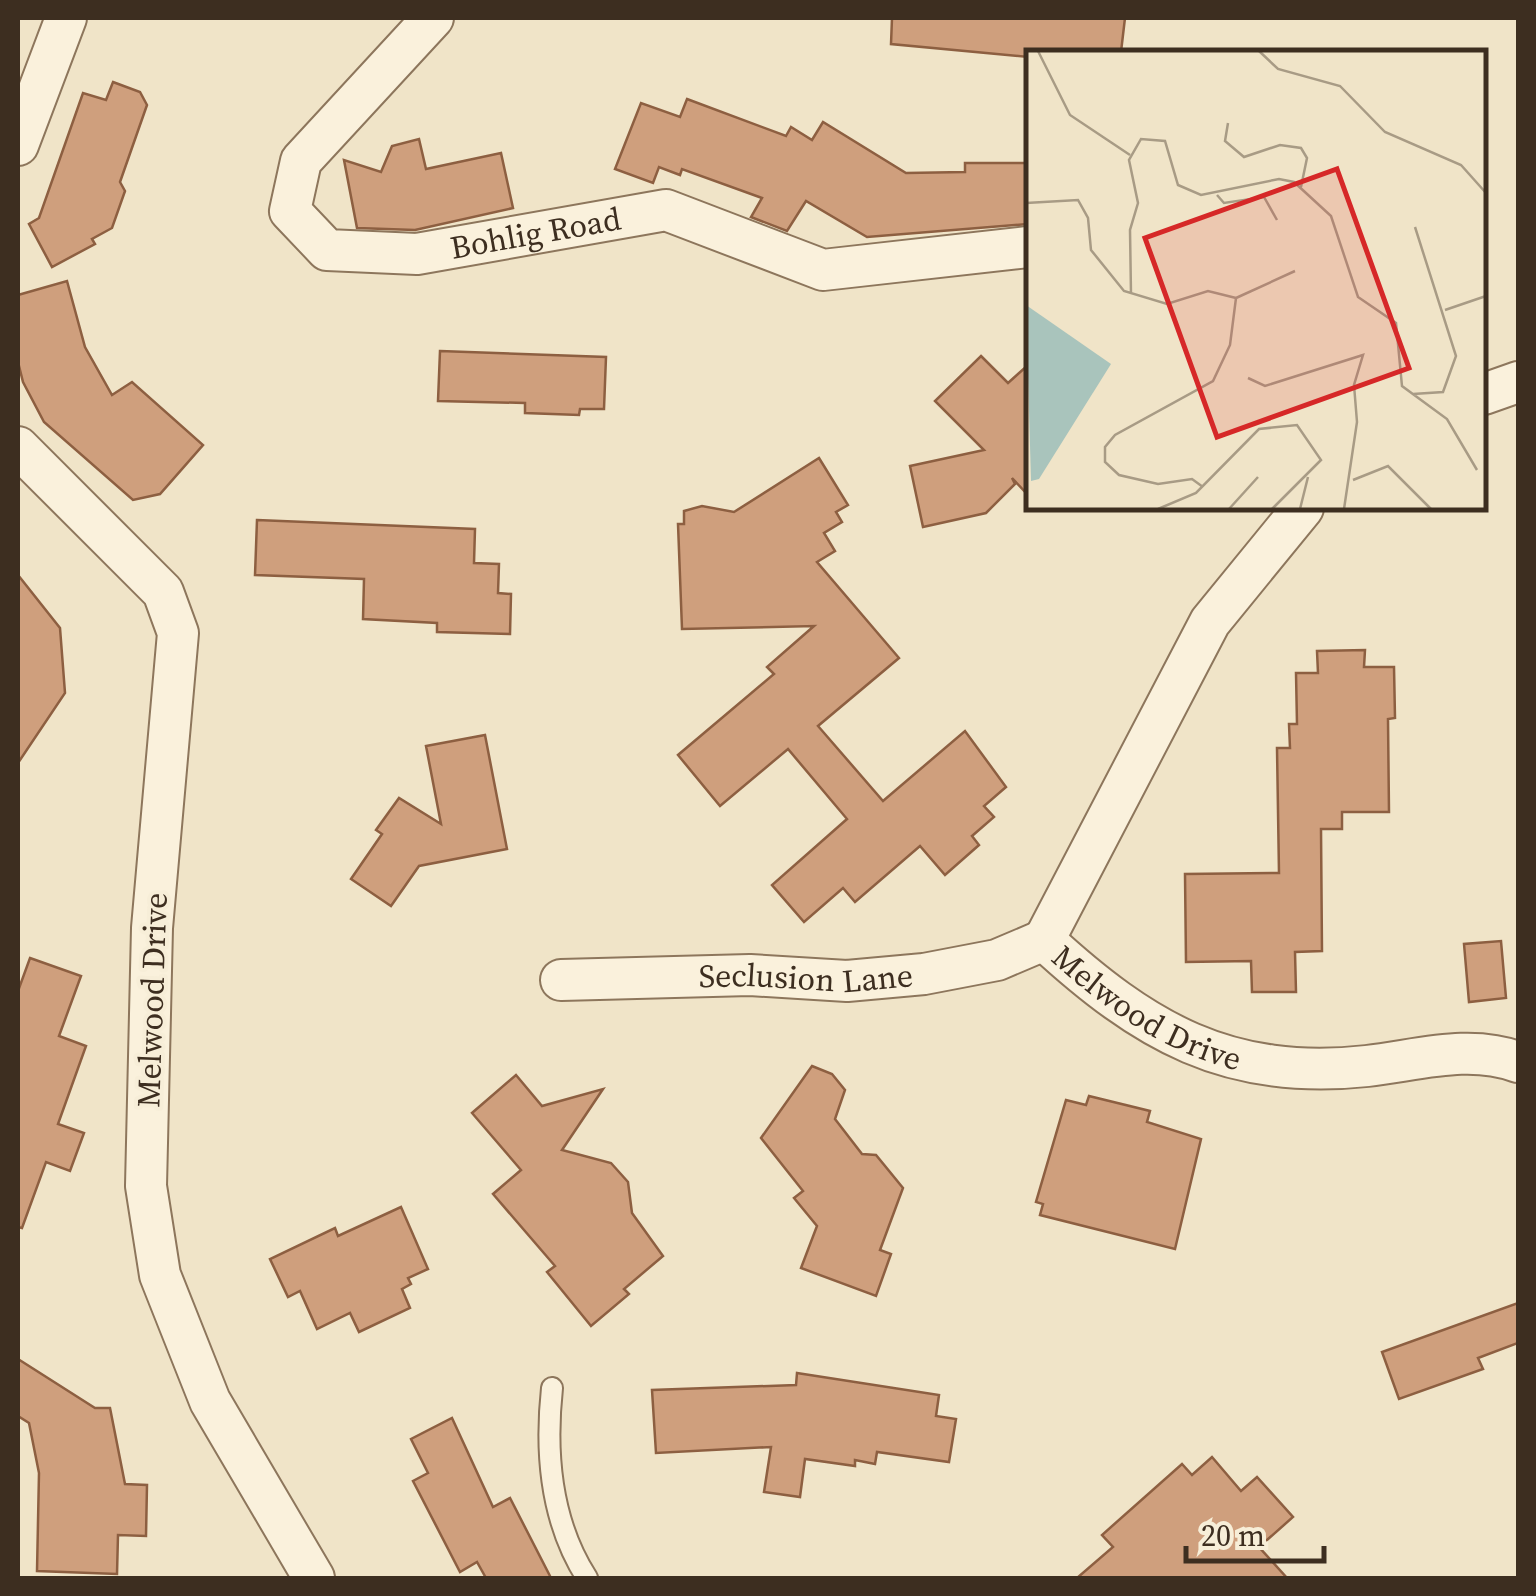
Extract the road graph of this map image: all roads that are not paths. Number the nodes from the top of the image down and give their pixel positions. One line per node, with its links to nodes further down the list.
1 (66, 18): 3 (street)
2 (433, 18): 4 (street, Bohlig Road)
3 (18, 144)
4 (1026, 248)
5 (1518, 382): 6 (street)
6 (1486, 393)
7 (18, 446): 13 (street, Melwood Drive)
8 (1301, 510): 9 (street, Melwood Drive)
9 (1044, 940): 10 (street, Seclusion Lane); 11 (street, Melwood Drive)
10 (560, 980)
11 (1518, 1062)
12 (552, 1388): 14 (lane)
13 (299, 1573)
14 (586, 1578)

